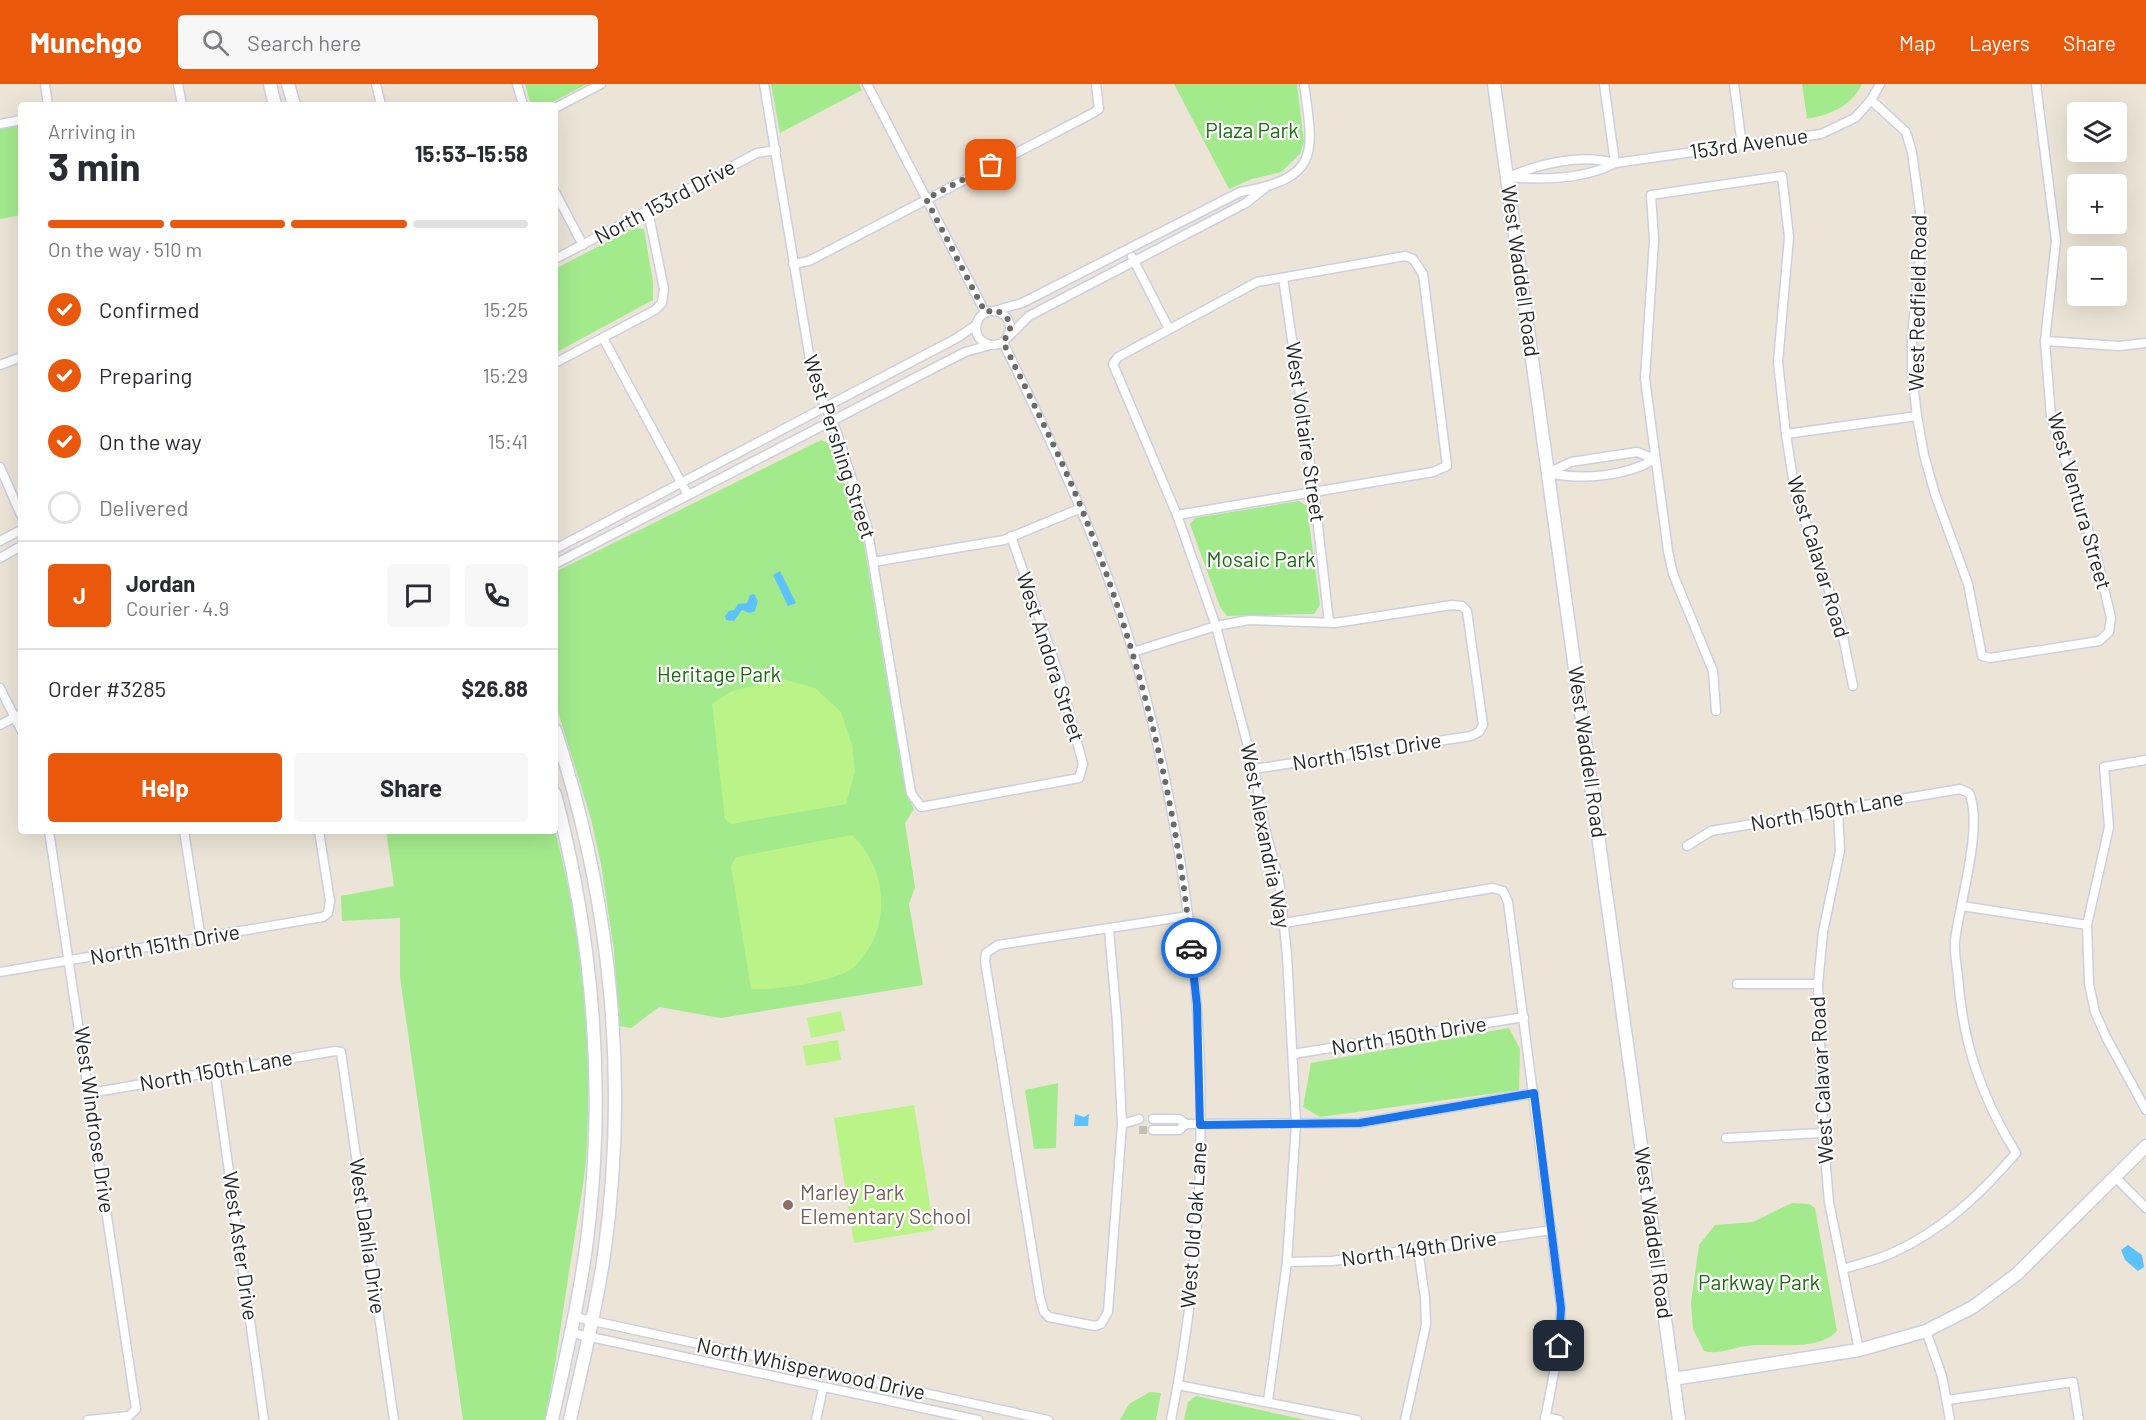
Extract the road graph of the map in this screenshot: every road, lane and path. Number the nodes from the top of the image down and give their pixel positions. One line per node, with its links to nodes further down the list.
1 (45, 84): 18 (street)
2 (178, 84): 19 (street)
3 (270, 84): 20 (street)
4 (288, 84): 21 (street)
5 (376, 84): 22 (street)
6 (517, 84): 23 (street)
7 (601, 84): 24 (street)
8 (764, 84): 28 (street, West Pershing Street)
9 (867, 84): 33 (street)
10 (1096, 84): 33 (street)
11 (1304, 84): 31 (street)
12 (1494, 84): 30 (street, West Waddell Road)
13 (1604, 84): 29 (street)
14 (1734, 84): 27 (street)
15 (1880, 84): 17 (street)
16 (2036, 84): 47 (street, West Ventura Street)
17 (1872, 100): 27 (street, 153rd Avenue); 54 (street, West Redfield Road)
18 (48, 102)
19 (181, 102)
20 (274, 102)
21 (293, 102)
22 (380, 102)
23 (522, 102)
24 (558, 106)
25 (18, 121): 26 (street)
26 (0, 124)
27 (1742, 146): 29 (street, 153rd Avenue)
28 (776, 150): 34 (street, North 153rd Drive); 39 (street, West Pershing Street)
29 (1615, 163): 30 (street, 153rd Avenue); 30 (street, 153rd Avenue)
30 (1507, 177): 59 (street, West Waddell Road)
31 (1265, 188): 36 (street); 38 (street)
32 (558, 198): 35 (street)
33 (926, 199): 39 (street); 42 (street)
34 (648, 211): 35 (street, North 153rd Drive); 45 (street)
35 (583, 244): 37 (street, North 153rd Drive)
36 (1128, 249): 38 (street); 41 (street)
37 (558, 257)
38 (1134, 261): 44 (street); 46 (street)
39 (793, 264): 53 (street, West Pershing Street)
40 (1283, 278): 44 (street); 61 (street, West Voltaire Street); 61 (street)
41 (997, 310): 42 (street); 46 (street)
42 (985, 312): 43 (street)
43 (976, 325): 49 (street); 53 (street)
44 (1169, 329): 65 (street, West Alexandria Way)
45 (603, 338): 51 (street); 60 (street)
46 (1006, 339): 49 (street); 64 (street, West Old Oak Lane)
47 (2045, 341): 48 (street); 77 (street, West Ventura Street)
48 (2146, 343)
49 (990, 345): 55 (street)
50 (18, 358): 52 (street)
51 (558, 361)
52 (0, 365)
53 (824, 407): 55 (street, West Pershing Street); 60 (street)
54 (1917, 416): 56 (street); 77 (street, West Redfield Road)
55 (831, 420): 62 (street); 73 (street, West Pershing Street)
56 (1786, 434): 57 (street, West Calavar Road); 78 (street, West Calavar Road)
57 (1655, 459): 59 (street); 59 (street); 80 (street)
58 (0, 467): 63 (street)
59 (1548, 473): 131 (street, West Waddell Road)
60 (681, 482): 62 (street); 69 (street)
61 (1314, 491): 65 (street); 74 (street, West Voltaire Street)
62 (688, 495): 72 (street)
63 (18, 508)
64 (1081, 508): 67 (street); 76 (street, West Old Oak Lane)
65 (1177, 515): 75 (street, West Alexandria Way)
66 (18, 532): 68 (street)
67 (1011, 536): 73 (street); 87 (street, West Andora Street)
68 (0, 541)
69 (558, 547)
70 (18, 548): 71 (street)
71 (0, 558)
72 (558, 562)
73 (873, 562): 87 (street, West Pershing Street)
74 (1329, 622): 75 (street); 85 (street, North 151st Drive)
75 (1216, 626): 76 (street); 85 (street, West Alexandria Way)
76 (1133, 652): 94 (street, West Old Oak Lane)
77 (1982, 656)
78 (1854, 686)
79 (0, 688): 81 (street)
80 (1716, 711)
81 (18, 715): 82 (street)
82 (0, 725)
83 (558, 740): 126 (street)
84 (2146, 760): 96 (street)
85 (1254, 769): 95 (street, West Alexandria Way)
86 (558, 807): 125 (street)
87 (921, 807)
88 (1838, 809): 92 (street, North 150th Lane); 93 (street, North 150th Lane); 102 (street, West Calavar Road)
89 (49, 834): 99 (street, West Windrose Drive)
90 (184, 834): 98 (street)
91 (319, 834): 98 (street, North 151th Drive)
92 (1687, 846)
93 (1962, 906): 96 (street); 124 (street)
94 (1188, 916): 97 (street); 113 (street, West Old Oak Lane)
95 (1284, 923): 103 (street); 105 (street, West Alexandria Way)
96 (2087, 925): 109 (street)
97 (1109, 929): 111 (street); 111 (street)
98 (201, 939): 99 (street, North 151th Drive)
99 (70, 960): 100 (street, North 151th Drive); 107 (street, West Windrose Drive)
100 (0, 972)
101 (1737, 984): 102 (street)
102 (1818, 984): 116 (street, West Calavar Road)
103 (1524, 1017): 105 (street, North 150th Drive); 108 (street)
104 (341, 1052): 106 (street, North 150th Lane); 139 (street, West Dahlia Drive)
105 (1293, 1054): 114 (street, West Alexandria Way)
106 (214, 1072): 107 (street, North 150th Lane); 138 (street, West Aster Drive)
107 (90, 1093): 137 (street, West Windrose Drive)
108 (1534, 1093): 114 (street); 121 (street)
109 (2146, 1110)
110 (1139, 1119): 111 (street)
111 (1126, 1124): 115 (street)
112 (1186, 1124): 112 (street); 113 (street)
113 (1200, 1125): 114 (street); 132 (street, West Old Oak Lane)
114 (1296, 1125): 123 (street, West Alexandria Way)
115 (1139, 1130)
116 (1823, 1133): 117 (street); 124 (street, West Calavar Road)
117 (1726, 1138)
118 (2146, 1146): 119 (street)
119 (2114, 1176): 120 (street); 127 (street)
120 (2146, 1208)
121 (1552, 1230): 122 (street, North 149th Drive); 136 (street)
122 (1418, 1249): 123 (street, North 149th Drive); 147 (street)
123 (1287, 1262): 135 (street, West Alexandria Way)
124 (1843, 1269): 130 (street, West Calavar Road)
125 (575, 1317): 126 (street, North Whisperwood Drive); 128 (street)
126 (592, 1322): 129 (street); 144 (street, North Whisperwood Drive)
127 (1926, 1331): 130 (street); 134 (street)
128 (572, 1333): 129 (street, North Whisperwood Drive); 140 (street)
129 (588, 1336): 133 (street, North Whisperwood Drive); 141 (street)
130 (1859, 1350): 131 (street)
131 (1673, 1379): 149 (street, West Waddell Road)
132 (1178, 1385): 135 (street); 145 (street, West Old Oak Lane)
133 (823, 1388): 142 (street); 143 (street, North Whisperwood Drive)
134 (1948, 1400): 150 (street); 151 (street)
135 (1268, 1401): 146 (street)
136 (1545, 1418): 148 (street)
137 (88, 1420)
138 (264, 1420)
139 (394, 1420)
140 (552, 1420)
141 (570, 1420)
142 (816, 1420)
143 (978, 1420)
144 (1048, 1420)
145 (1171, 1420)
146 (1357, 1420)
147 (1405, 1420)
148 (1559, 1420)
149 (1679, 1420)
150 (1950, 1420)
151 (2079, 1420)

